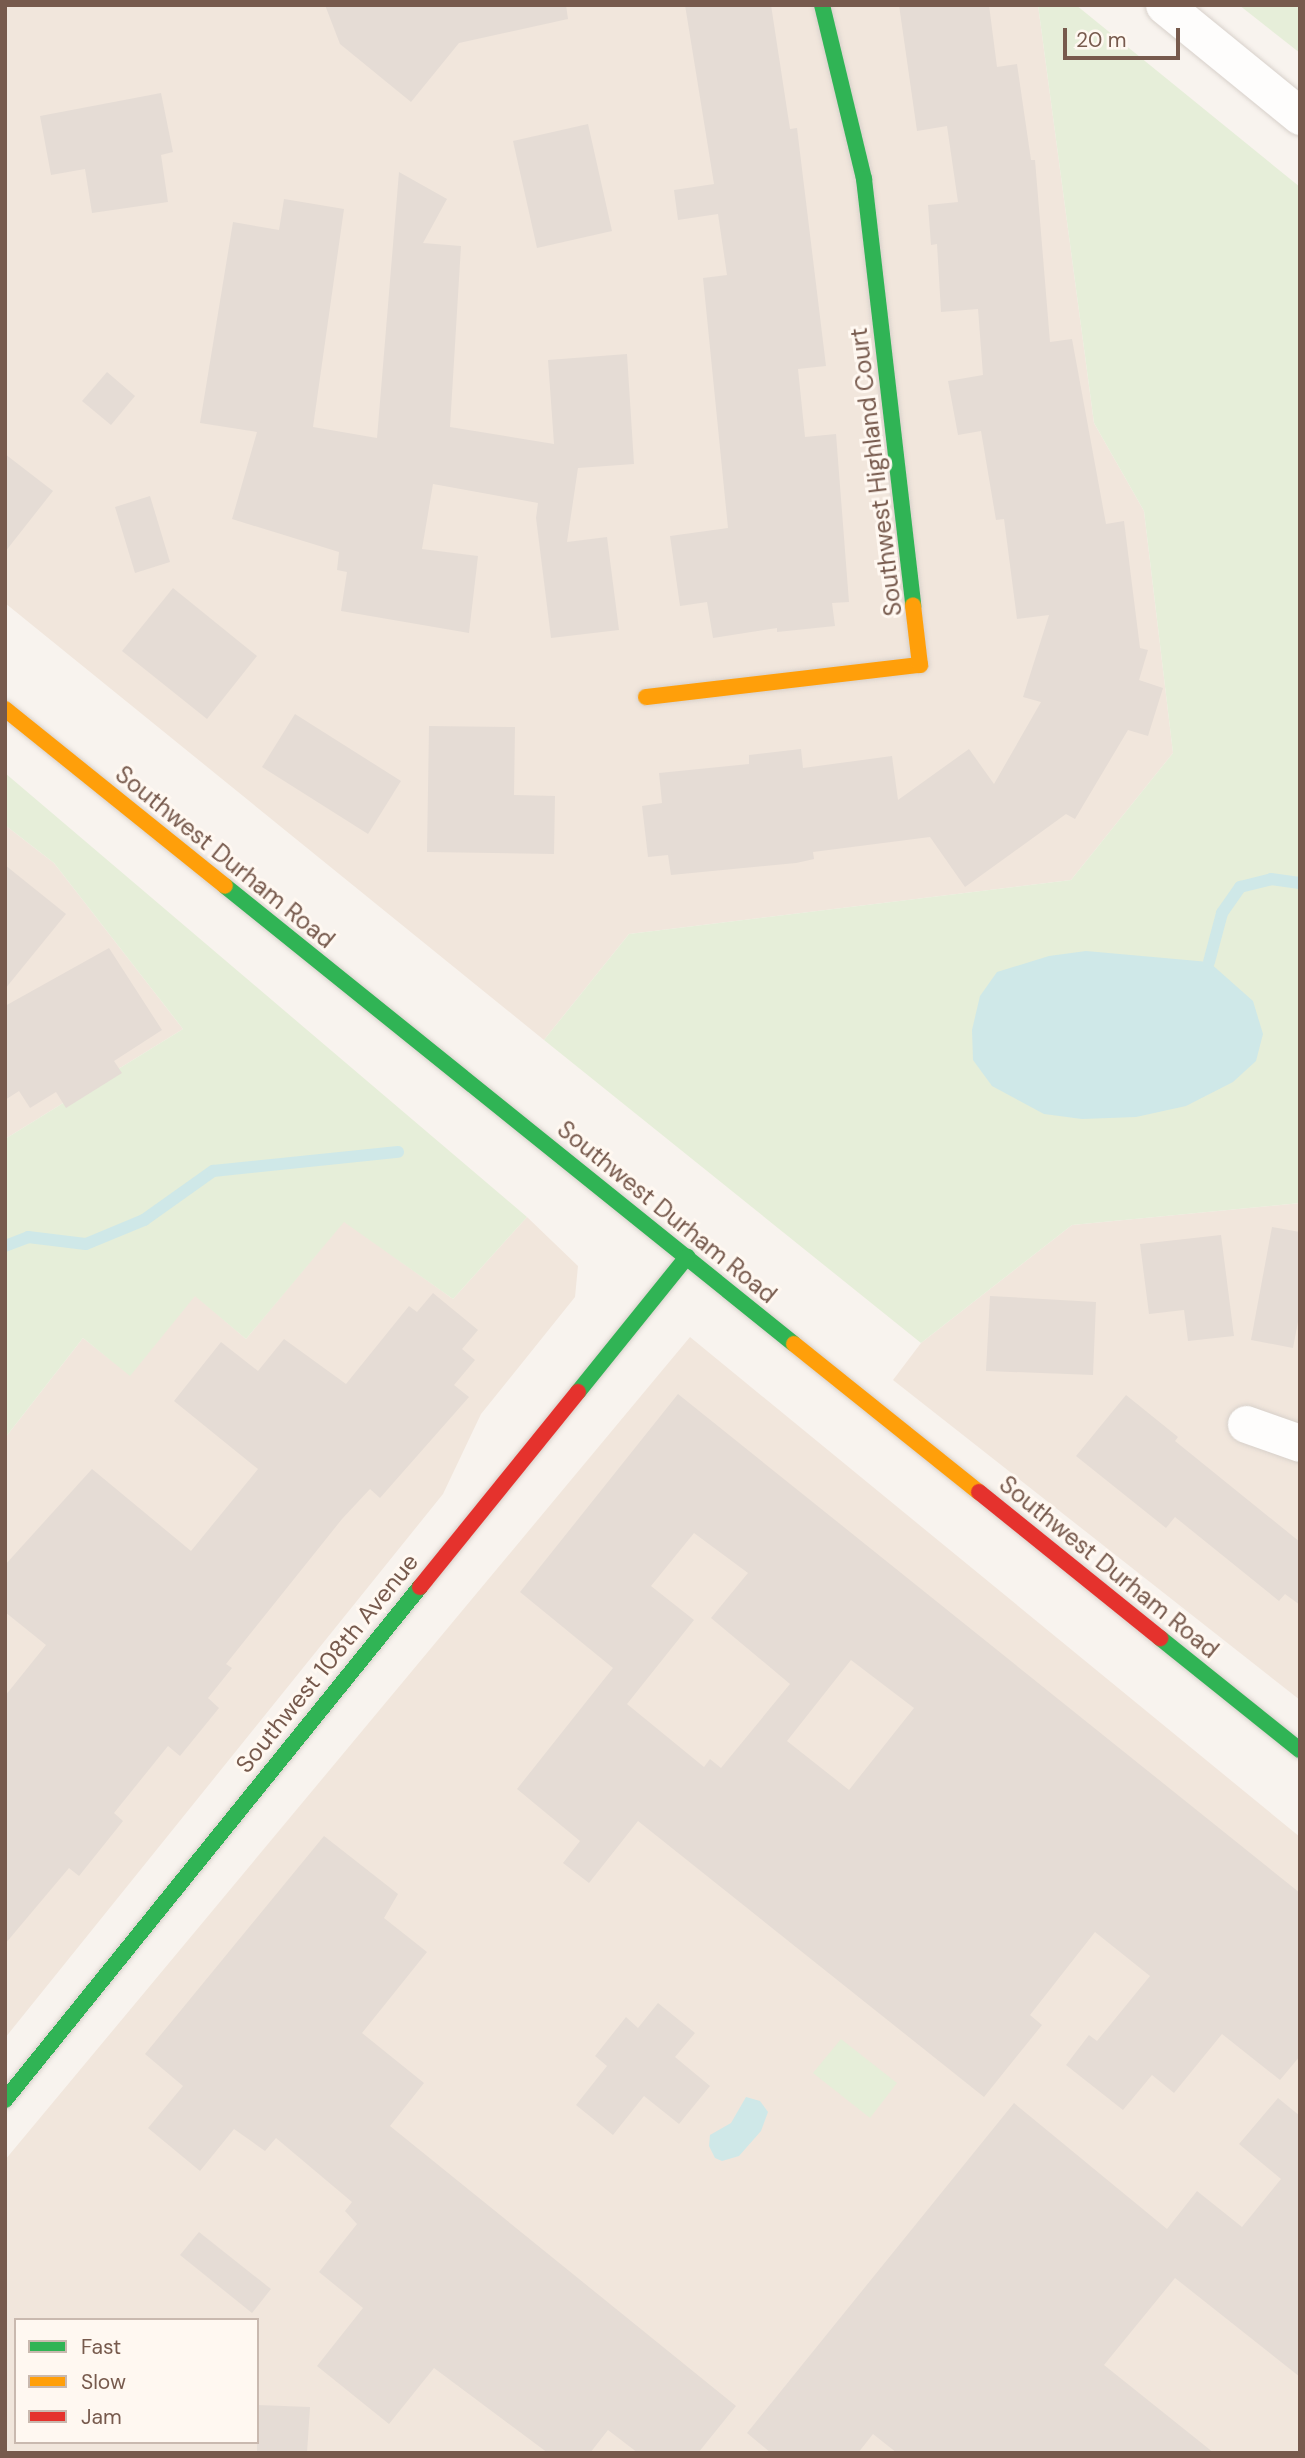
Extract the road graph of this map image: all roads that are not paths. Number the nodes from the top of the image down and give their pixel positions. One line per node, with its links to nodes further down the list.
1 (822, 5): 4 (street, Southwest Highland Court)
2 (1164, 5): 3 (street)
3 (1300, 116)
4 (646, 697)
5 (5, 709): 6 (street, Southwest Durham Road)
6 (687, 1257): 9 (street, Southwest Durham Road); 10 (street, Southwest 108th Avenue)
7 (1246, 1424): 8 (street)
8 (1300, 1443)
9 (1300, 1750)
10 (5, 2100)

